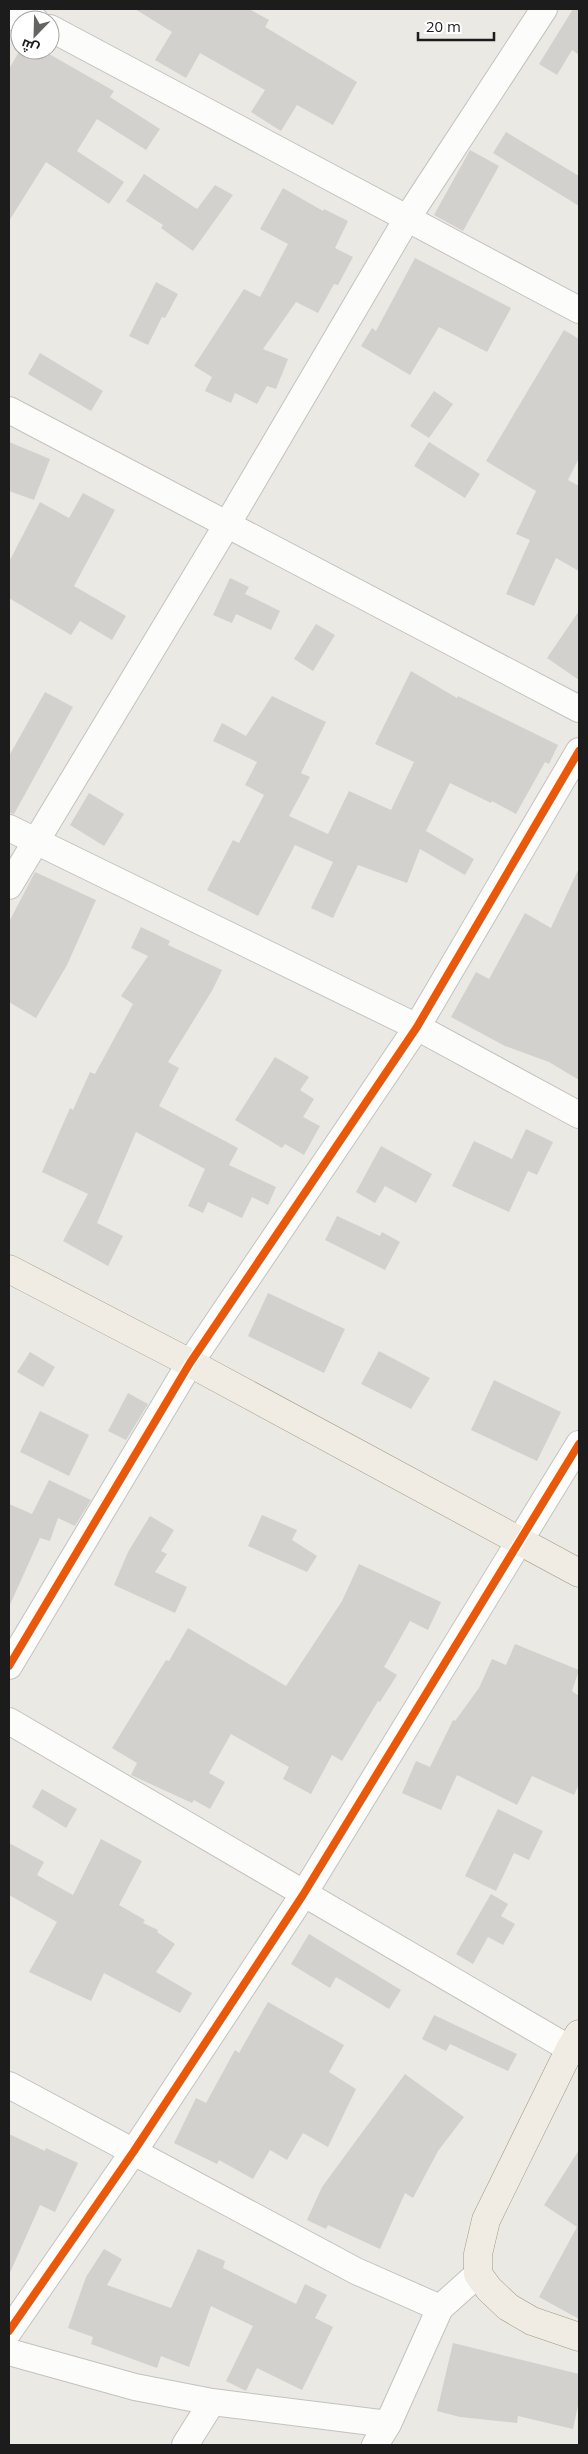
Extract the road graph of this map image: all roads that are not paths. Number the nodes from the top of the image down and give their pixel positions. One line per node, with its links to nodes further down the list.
1 (544, 9): 3 (street)
2 (60, 33): 3 (street)
3 (408, 217): 4 (street); 6 (street)
4 (579, 310)
5 (9, 410): 6 (street)
6 (228, 523): 7 (street); 10 (street)
7 (579, 709)
8 (579, 751): 12 (street)
9 (9, 828): 10 (street)
10 (36, 842): 11 (street); 12 (street)
11 (9, 886)
12 (417, 1027): 13 (street); 15 (street)
13 (579, 1115)
14 (9, 1269): 15 (main road)
15 (190, 1363): 17 (main road); 19 (street)
16 (579, 1444): 17 (street)
17 (520, 1540): 18 (main road); 21 (street)
18 (579, 1573)
19 (9, 1666)
20 (9, 1721): 21 (street)
21 (303, 1895): 22 (street); 24 (street)
22 (575, 2041): 25 (main road)
23 (9, 2085): 24 (street)
24 (134, 2151): 26 (street); 27 (street)
25 (478, 2274): 26 (street); 28 (main road)
26 (440, 2308): 31 (street)
27 (9, 2331)
28 (579, 2337)
29 (9, 2352): 30 (street)
30 (212, 2402): 31 (street); 32 (street)
31 (382, 2434)
32 (185, 2445)

